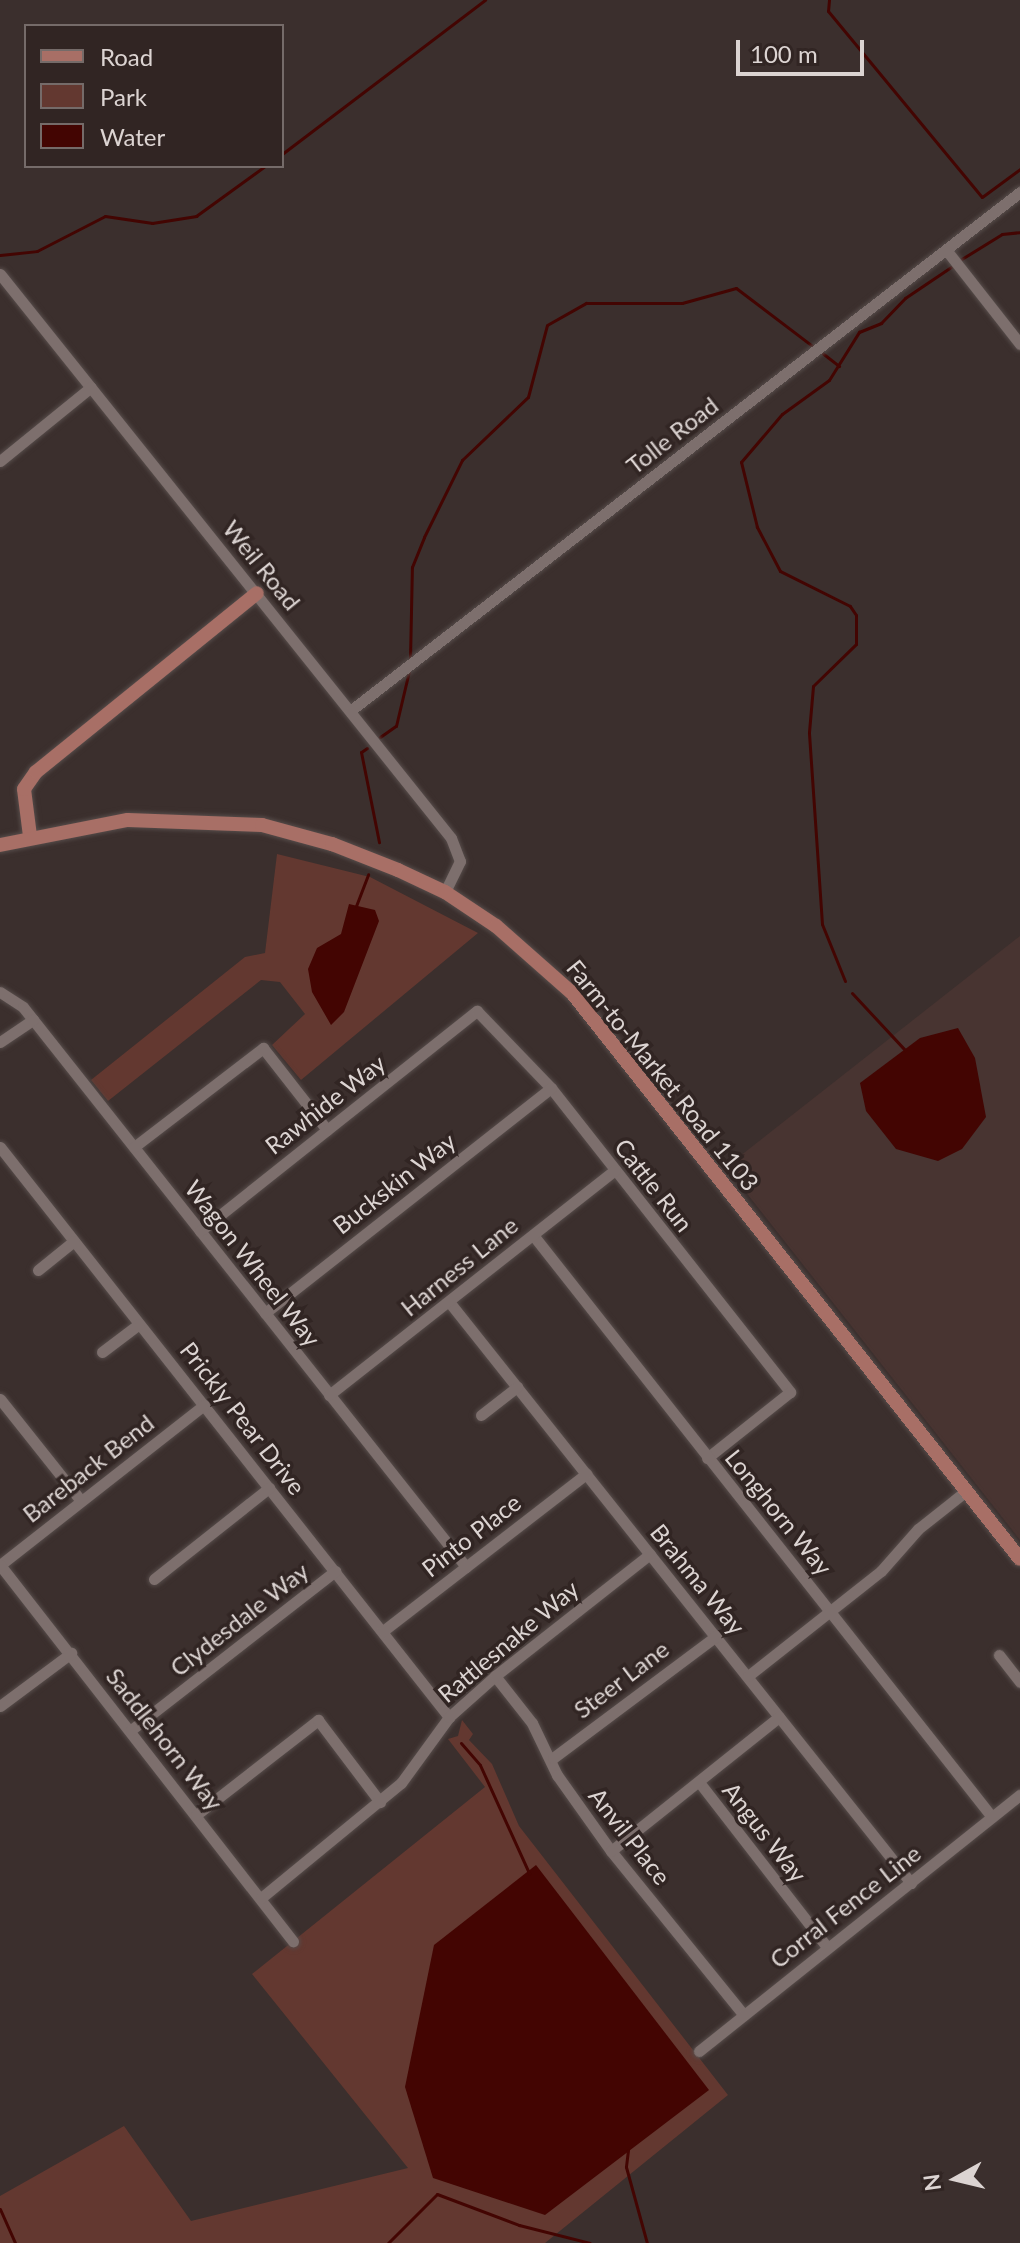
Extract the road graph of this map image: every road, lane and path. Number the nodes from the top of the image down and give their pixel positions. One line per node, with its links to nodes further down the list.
1 (1020, 192): 2 (street, Tolle Road)
2 (947, 251): 4 (street); 8 (street, Tolle Road)
3 (0, 274): 5 (street, Weil Road)
4 (1020, 344)
5 (91, 387): 6 (street); 7 (street, Weil Road)
6 (0, 461)
7 (257, 593): 8 (street, Weil Road); 9 (main road)
8 (350, 711): 11 (street, Weil Road)
9 (30, 836): 10 (main road, Farm-to-Market Road 1103); 11 (main road, Farm-to-Market Road 1103)
10 (0, 845)
11 (445, 892): 37 (main road, Farm-to-Market Road 1103)
12 (0, 992): 14 (street, Wagon Wheel Way)
13 (477, 1011): 16 (street, Cattle Run); 17 (street, Rawhide Way)
14 (33, 1020): 15 (street); 18 (street, Wagon Wheel Way)
15 (0, 1042)
16 (551, 1088): 20 (street, Cattle Run); 26 (street, Buckskin Way)
17 (327, 1130): 18 (street); 21 (street, Rawhide Way)
18 (134, 1147): 21 (street, Wagon Wheel Way)
19 (2, 1154): 23 (street, Prickly Pear Drive)
20 (615, 1170): 22 (street, Harness Lane); 34 (street, Cattle Run)
21 (200, 1231): 26 (street, Wagon Wheel Way)
22 (533, 1235): 25 (street, Harness Lane); 34 (street, Longhorn Way)
23 (74, 1241): 24 (street); 27 (street, Prickly Pear Drive)
24 (38, 1270)
25 (450, 1303): 29 (street, Brahma Way); 30 (street, Harness Lane)
26 (265, 1313): 30 (street, Wagon Wheel Way)
27 (139, 1324): 28 (street); 32 (street, Prickly Pear Drive)
28 (102, 1352)
29 (517, 1387): 33 (street); 35 (street, Brahma Way)
30 (329, 1395): 42 (street, Wagon Wheel Way)
31 (0, 1399): 38 (street)
32 (204, 1405): 36 (street, Prickly Pear Drive); 38 (street, Bareback Bend)
33 (481, 1415)
34 (707, 1458): 45 (street, Longhorn Way)
35 (586, 1474): 39 (street, Brahma Way); 42 (street, Pinto Place)
36 (269, 1488): 43 (street, Prickly Pear Drive); 44 (street)
37 (966, 1491): 40 (main road, Farm-to-Market Road 1103); 45 (street)
38 (81, 1501): 41 (street, Bareback Bend)
39 (650, 1554): 47 (street, Brahma Way); 50 (street, Rattlesnake Way)
40 (1020, 1559)
41 (0, 1565): 48 (street, Saddlehorn Way)
42 (466, 1567): 46 (street, Pinto Place)
43 (335, 1571): 46 (street, Prickly Pear Drive); 56 (street, Clydesdale Way)
44 (154, 1579)
45 (830, 1610): 51 (street); 62 (street, Longhorn Way)
46 (383, 1631): 54 (street, Prickly Pear Drive)
47 (716, 1636): 51 (street, Brahma Way); 57 (street, Steer Lane)
48 (71, 1653): 53 (street); 56 (street, Saddlehorn Way)
49 (999, 1655): 52 (street)
50 (495, 1676): 54 (street, Rattlesnake Way); 57 (street, Anvil Place)
51 (748, 1676): 55 (street, Brahma Way)
52 (1020, 1682)
53 (0, 1706)
54 (449, 1717): 60 (street, Rattlesnake Way)
55 (779, 1717): 58 (street); 64 (street, Brahma Way)
56 (131, 1730): 61 (street, Saddlehorn Way)
57 (553, 1758): 63 (street, Anvil Place)
58 (699, 1782): 63 (street); 67 (street, Angus Way)
59 (1020, 1795): 62 (street, Corral Fence Line)
60 (380, 1802): 61 (street); 65 (street, Rattlesnake Way)
61 (196, 1815): 65 (street, Saddlehorn Way)
62 (992, 1817): 64 (street, Corral Fence Line)
63 (611, 1851): 68 (street, Anvil Place)
64 (911, 1883): 67 (street, Corral Fence Line)
65 (261, 1898): 66 (street, Saddlehorn Way)
66 (293, 1942)
67 (827, 1947): 68 (street, Corral Fence Line)
68 (744, 2015): 69 (street, Corral Fence Line)
69 (699, 2051)

